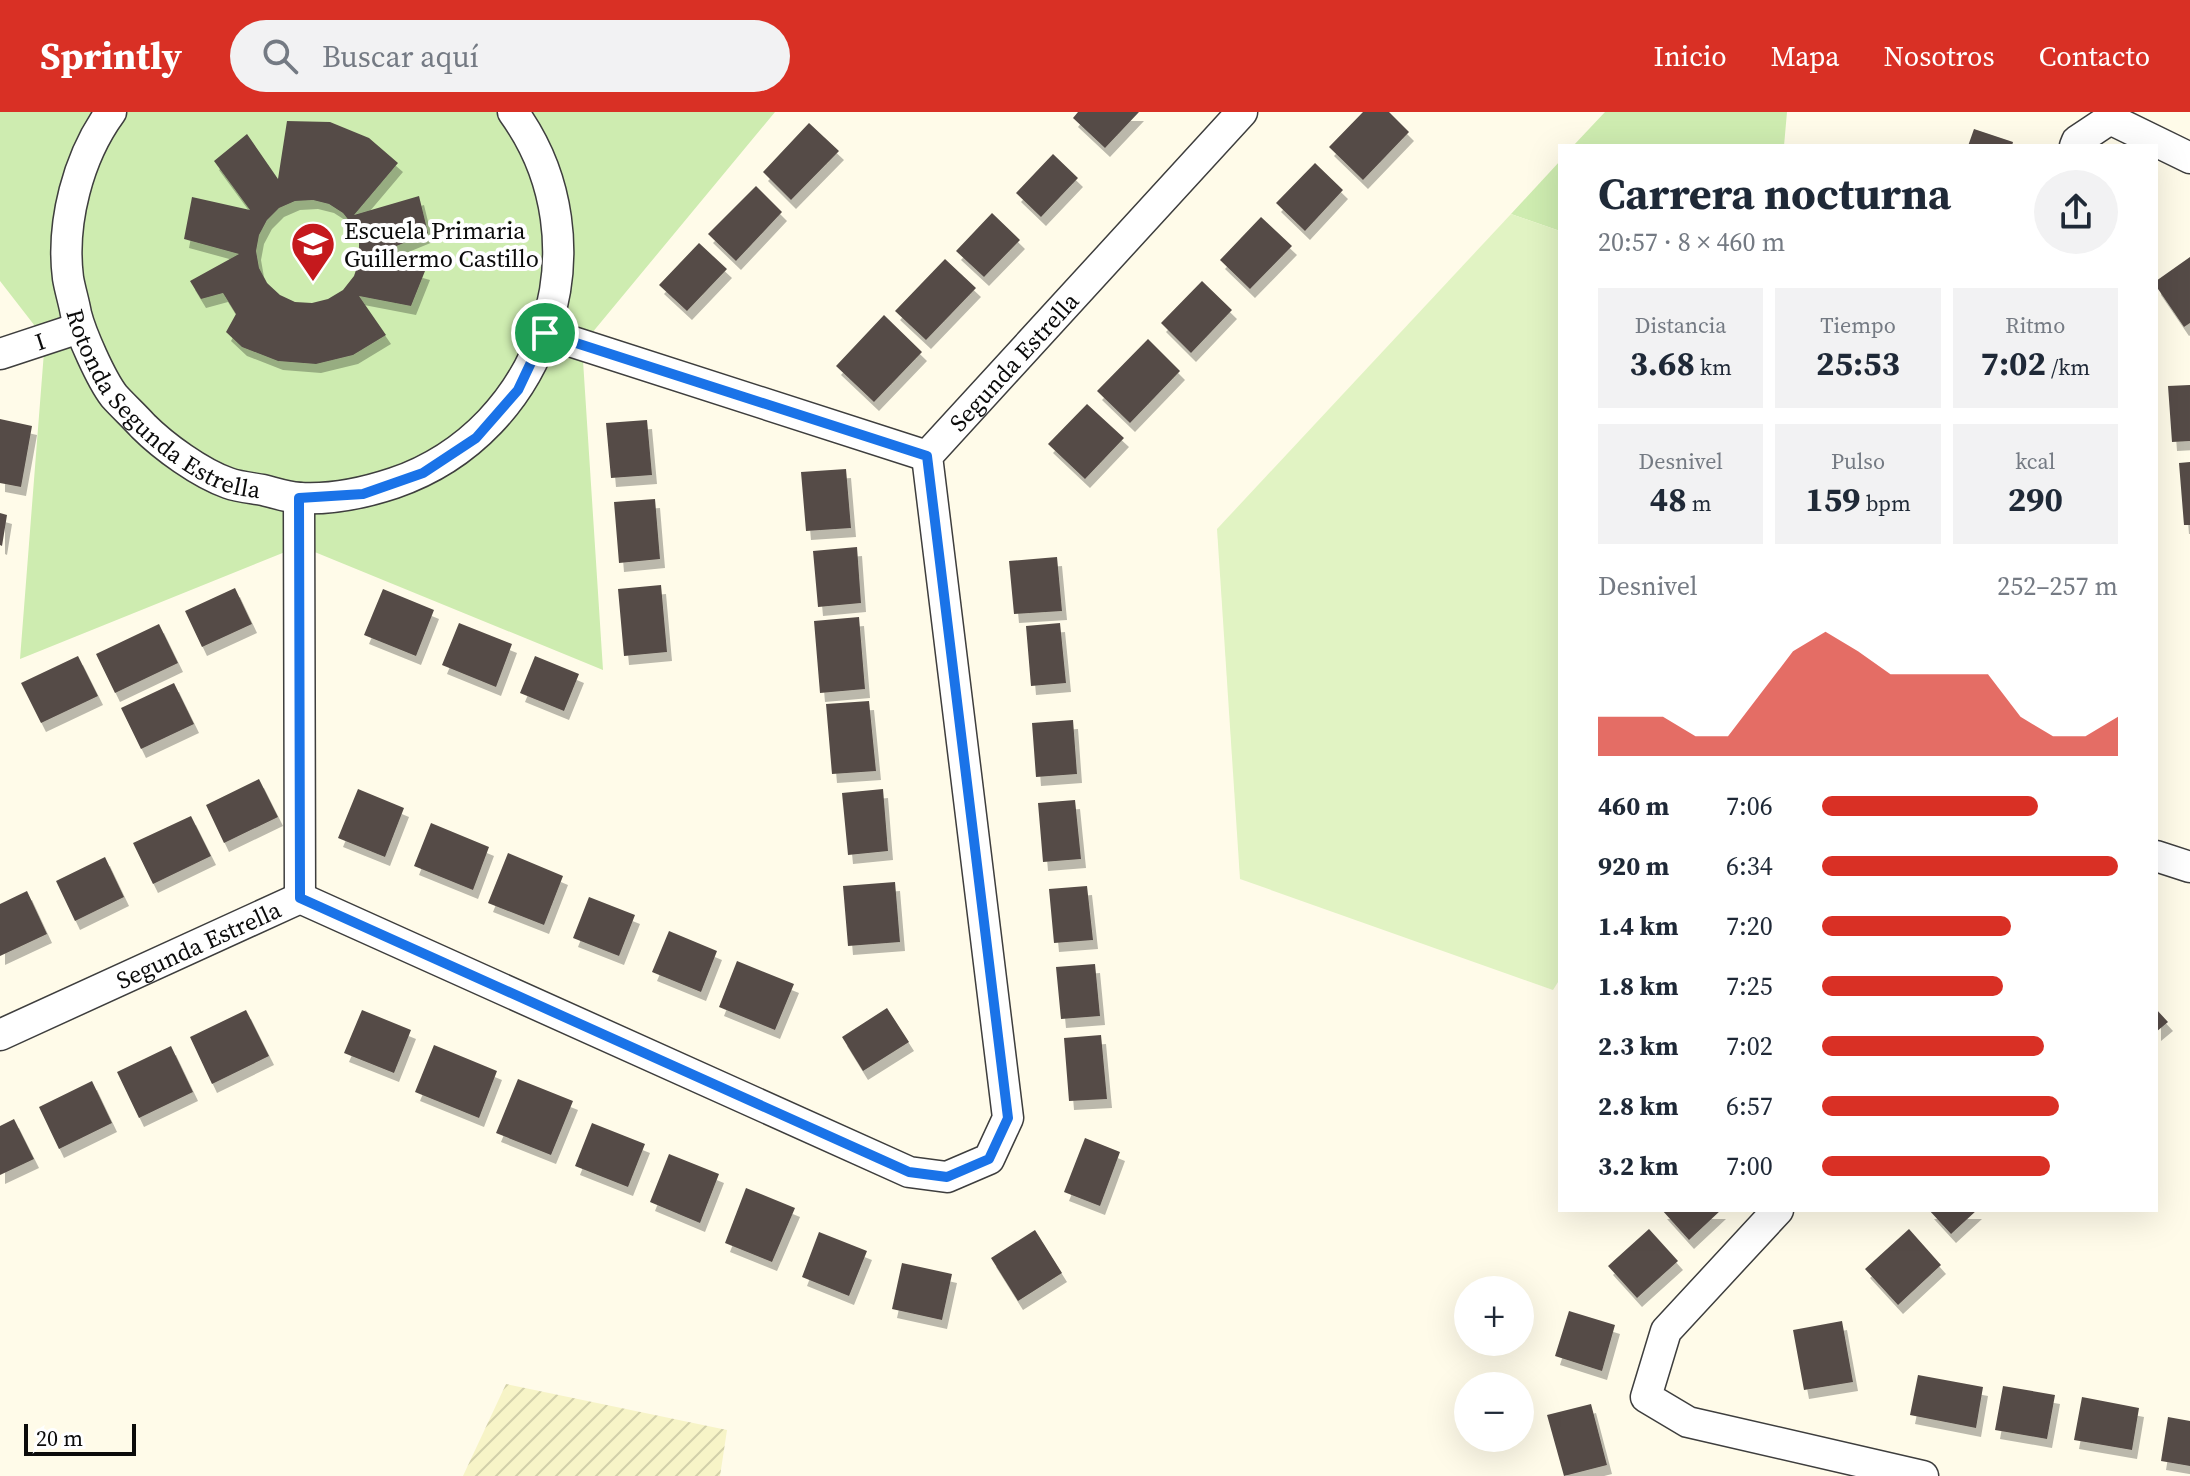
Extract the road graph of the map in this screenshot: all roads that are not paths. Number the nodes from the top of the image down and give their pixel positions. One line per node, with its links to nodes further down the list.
1 (111, 112): 6 (street, Rotonda Segunda Estrella)
2 (513, 112): 7 (street, Rotonda Segunda Estrella)
3 (1242, 112): 9 (street, Segunda Estrella)
4 (2076, 144): 5 (street)
5 (2190, 158)
6 (79, 328): 8 (street, I); 10 (street, Rotonda Segunda Estrella)
7 (545, 333): 9 (street); 10 (street, Rotonda Segunda Estrella)
8 (0, 354)
9 (927, 456): 13 (street, Segunda Estrella)
10 (299, 498): 13 (street)
11 (2158, 857): 12 (street)
12 (2190, 867)
13 (300, 898): 14 (street, Segunda Estrella)
14 (0, 1035)
15 (1776, 1212): 16 (street)
16 (1923, 1476)

